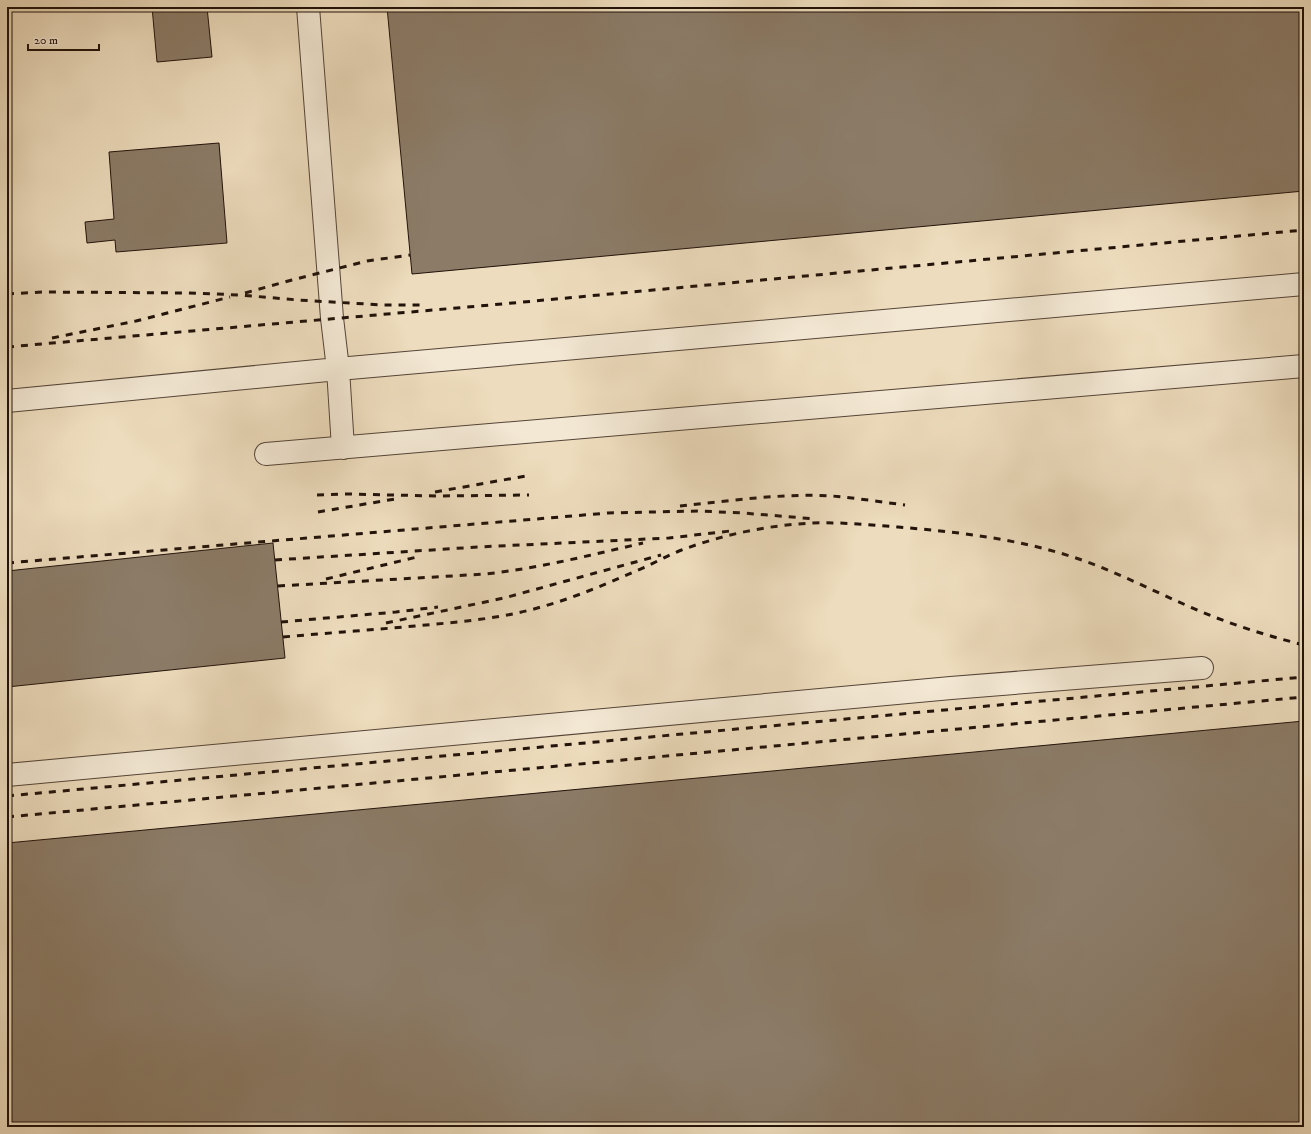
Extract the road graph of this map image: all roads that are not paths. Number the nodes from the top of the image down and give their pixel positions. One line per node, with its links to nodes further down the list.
1 (308, 7): 4 (lane)
2 (1304, 284): 4 (lane)
3 (1304, 366): 6 (lane)
4 (338, 369): 5 (lane); 6 (lane)
5 (7, 401)
6 (343, 448): 7 (lane)
7 (266, 454)
8 (1202, 668): 9 (lane)
9 (7, 775)

